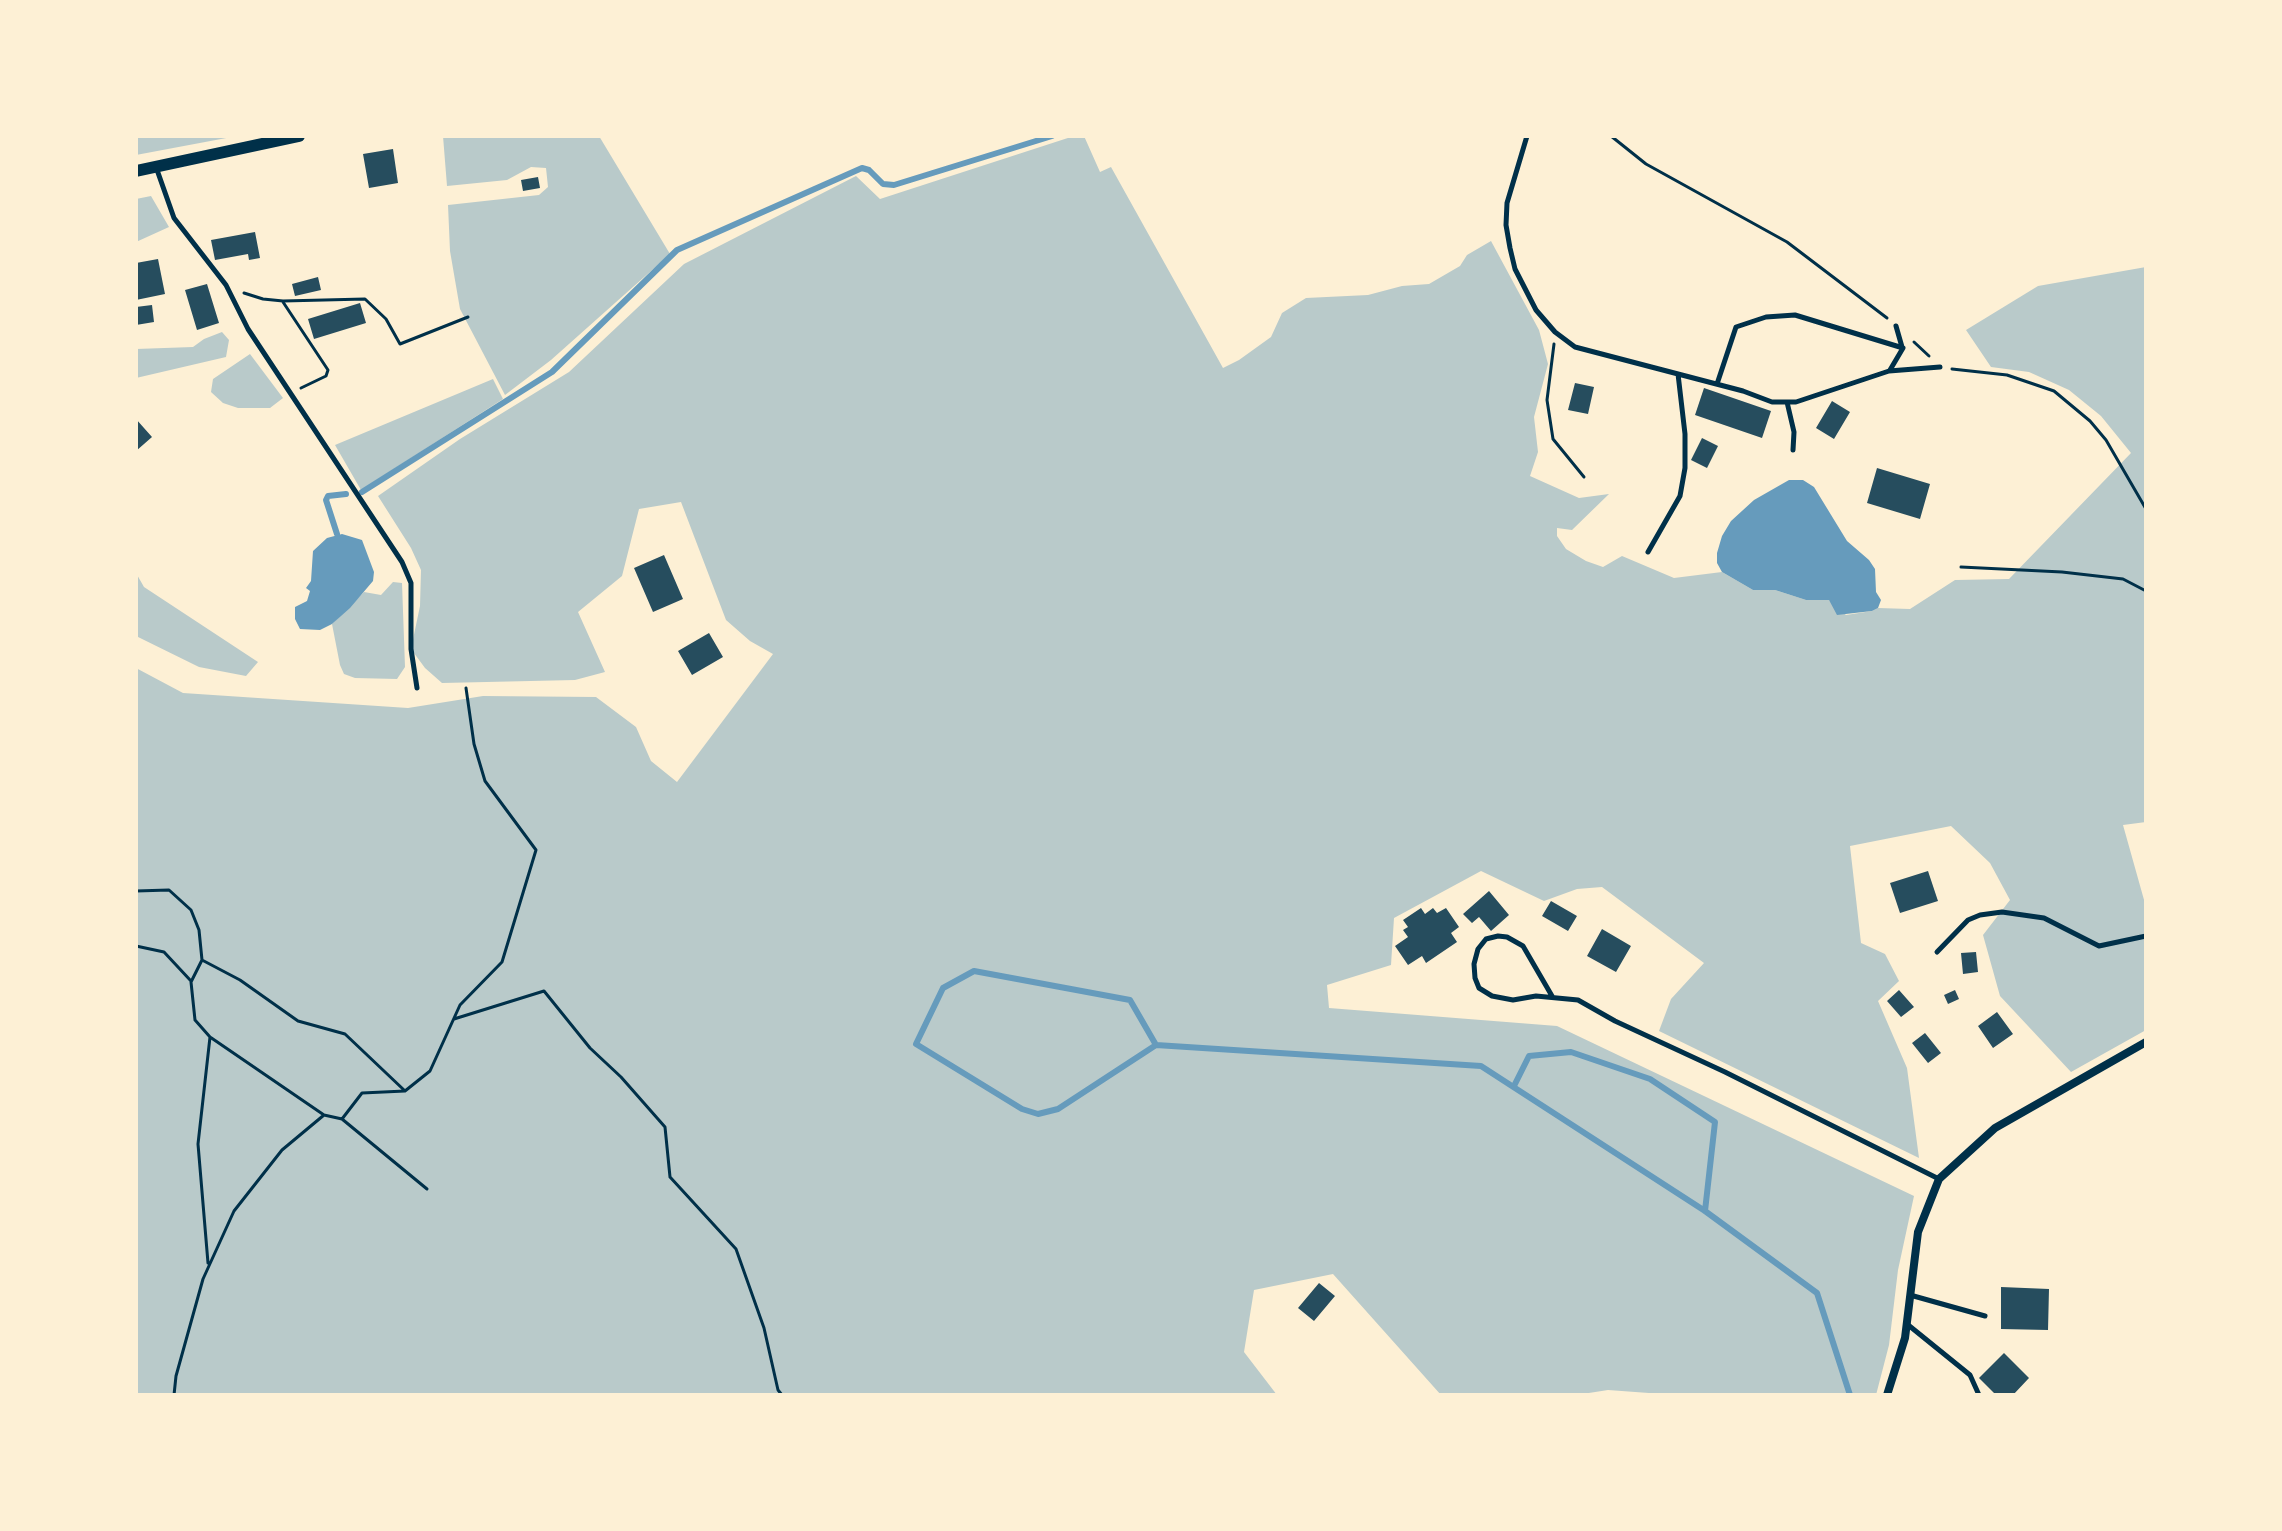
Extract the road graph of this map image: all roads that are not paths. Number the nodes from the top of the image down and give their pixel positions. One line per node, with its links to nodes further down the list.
1 (299, 136): 3 (street)
2 (1527, 136): 9 (lane)
3 (156, 166): 4 (street); 14 (lane)
4 (136, 171)
5 (1896, 326): 6 (lane)
6 (1903, 348): 8 (lane); 10 (lane)
7 (1940, 367): 8 (lane)
8 (1889, 371): 11 (lane)
9 (1678, 374): 10 (lane); 13 (lane)
10 (1717, 384): 11 (lane)
11 (1787, 402): 12 (lane)
12 (1793, 450)
13 (1648, 552)
14 (417, 688)
15 (2146, 936): 16 (lane)
16 (1937, 952)
17 (1552, 996): 17 (lane); 19 (lane)
18 (2146, 1042): 19 (street)
19 (1939, 1179): 20 (street)
20 (1910, 1295): 21 (lane); 22 (street)
21 (1985, 1316)
22 (1907, 1324): 23 (street); 24 (lane)
23 (1887, 1395)
24 (1979, 1395)

